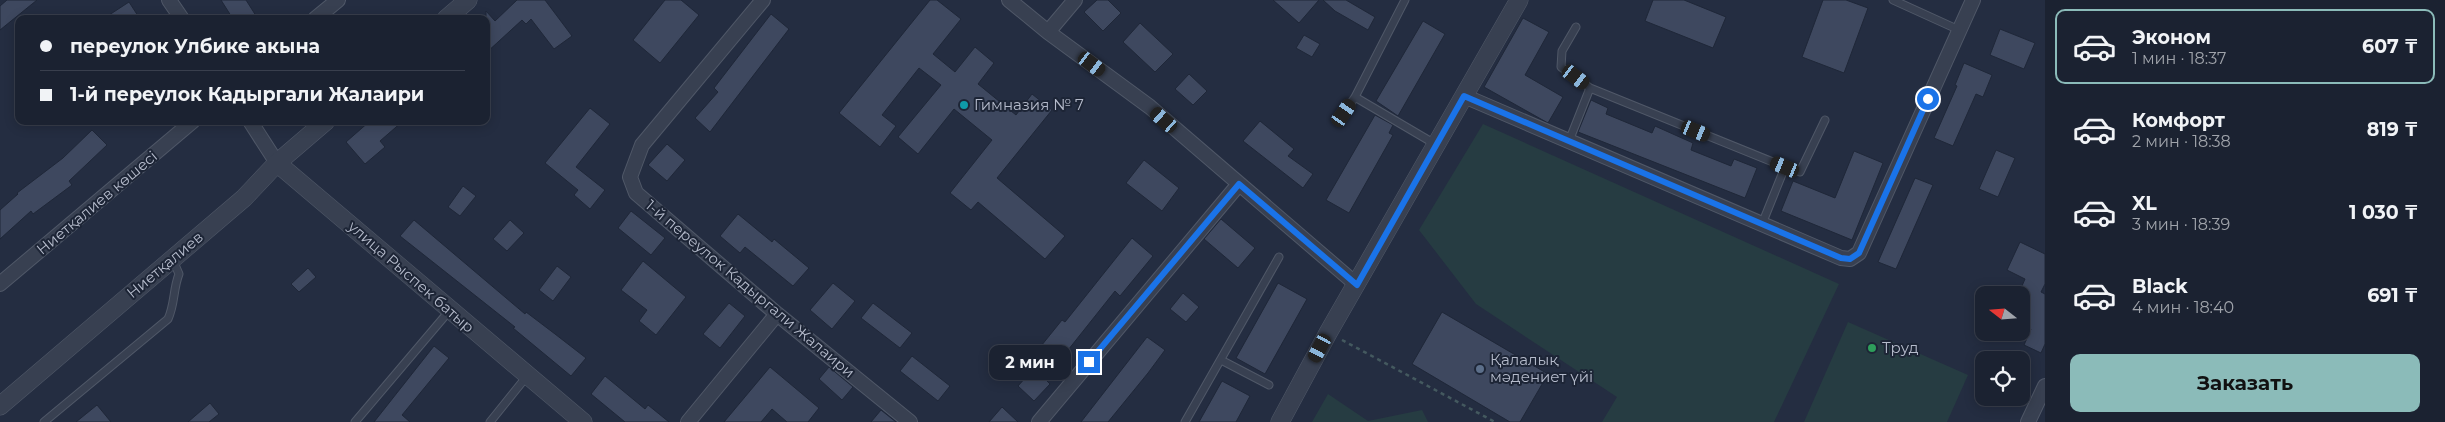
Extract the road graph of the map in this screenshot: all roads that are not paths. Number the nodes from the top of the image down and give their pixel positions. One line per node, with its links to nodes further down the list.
1 (169, 0): 11 (street)
2 (338, 0): 12 (street)
3 (468, 0): 13 (street)
4 (762, 0): 36 (street, 1-й переулок Кадыргали Жалаири)
5 (1009, 0): 16 (street)
6 (1075, 0): 16 (street)
7 (1405, 0): 19 (lane)
8 (1519, 0): 18 (street)
9 (1893, 0): 15 (lane)
10 (1973, 0): 15 (street)
11 (179, 15)
12 (321, 15)
13 (451, 15)
14 (1576, 27): 17 (lane)
15 (1959, 30): 30 (street)
16 (1048, 32): 29 (street)
17 (1590, 88): 25 (lane); 28 (lane)
18 (1464, 96): 25 (street); 26 (street)
19 (1355, 98): 20 (lane); 26 (lane)
20 (1344, 113)
21 (1825, 120): 28 (lane)
22 (188, 125): 33 (street, Ниетқалиев көшесі)
23 (253, 125): 27 (street, улица Рыспек батыр)
24 (321, 125): 27 (street, Ниетқалиев)
25 (1569, 141): 30 (street)
26 (1436, 144): 34 (street)
27 (277, 163): 32 (street, Ниетқалиев); 35 (street, улица Рыспек батыр)
28 (1785, 167): 30 (lane)
29 (1239, 184): 34 (street); 48 (street)
30 (1762, 224)
31 (1279, 256): 37 (lane)
32 (172, 259): 41 (street, Ниетқалиев); 42 (lane)
33 (0, 284)
34 (1357, 285): 50 (street)
35 (450, 310): 38 (street, улица Рыспек батыр); 43 (lane)
36 (777, 314): 46 (street); 47 (street, 1-й переулок Кадыргали Жалаири)
37 (1220, 360): 39 (lane); 49 (lane)
38 (527, 376): 44 (lane); 45 (street, улица Рыспек батыр)
39 (1269, 384)
40 (2045, 386): 51 (street)
41 (0, 406)
42 (44, 422)
43 (355, 422)
44 (490, 422)
45 (582, 422)
46 (688, 422)
47 (910, 422)
48 (1039, 422)
49 (1185, 422)
50 (1280, 422)
51 (2028, 422)

